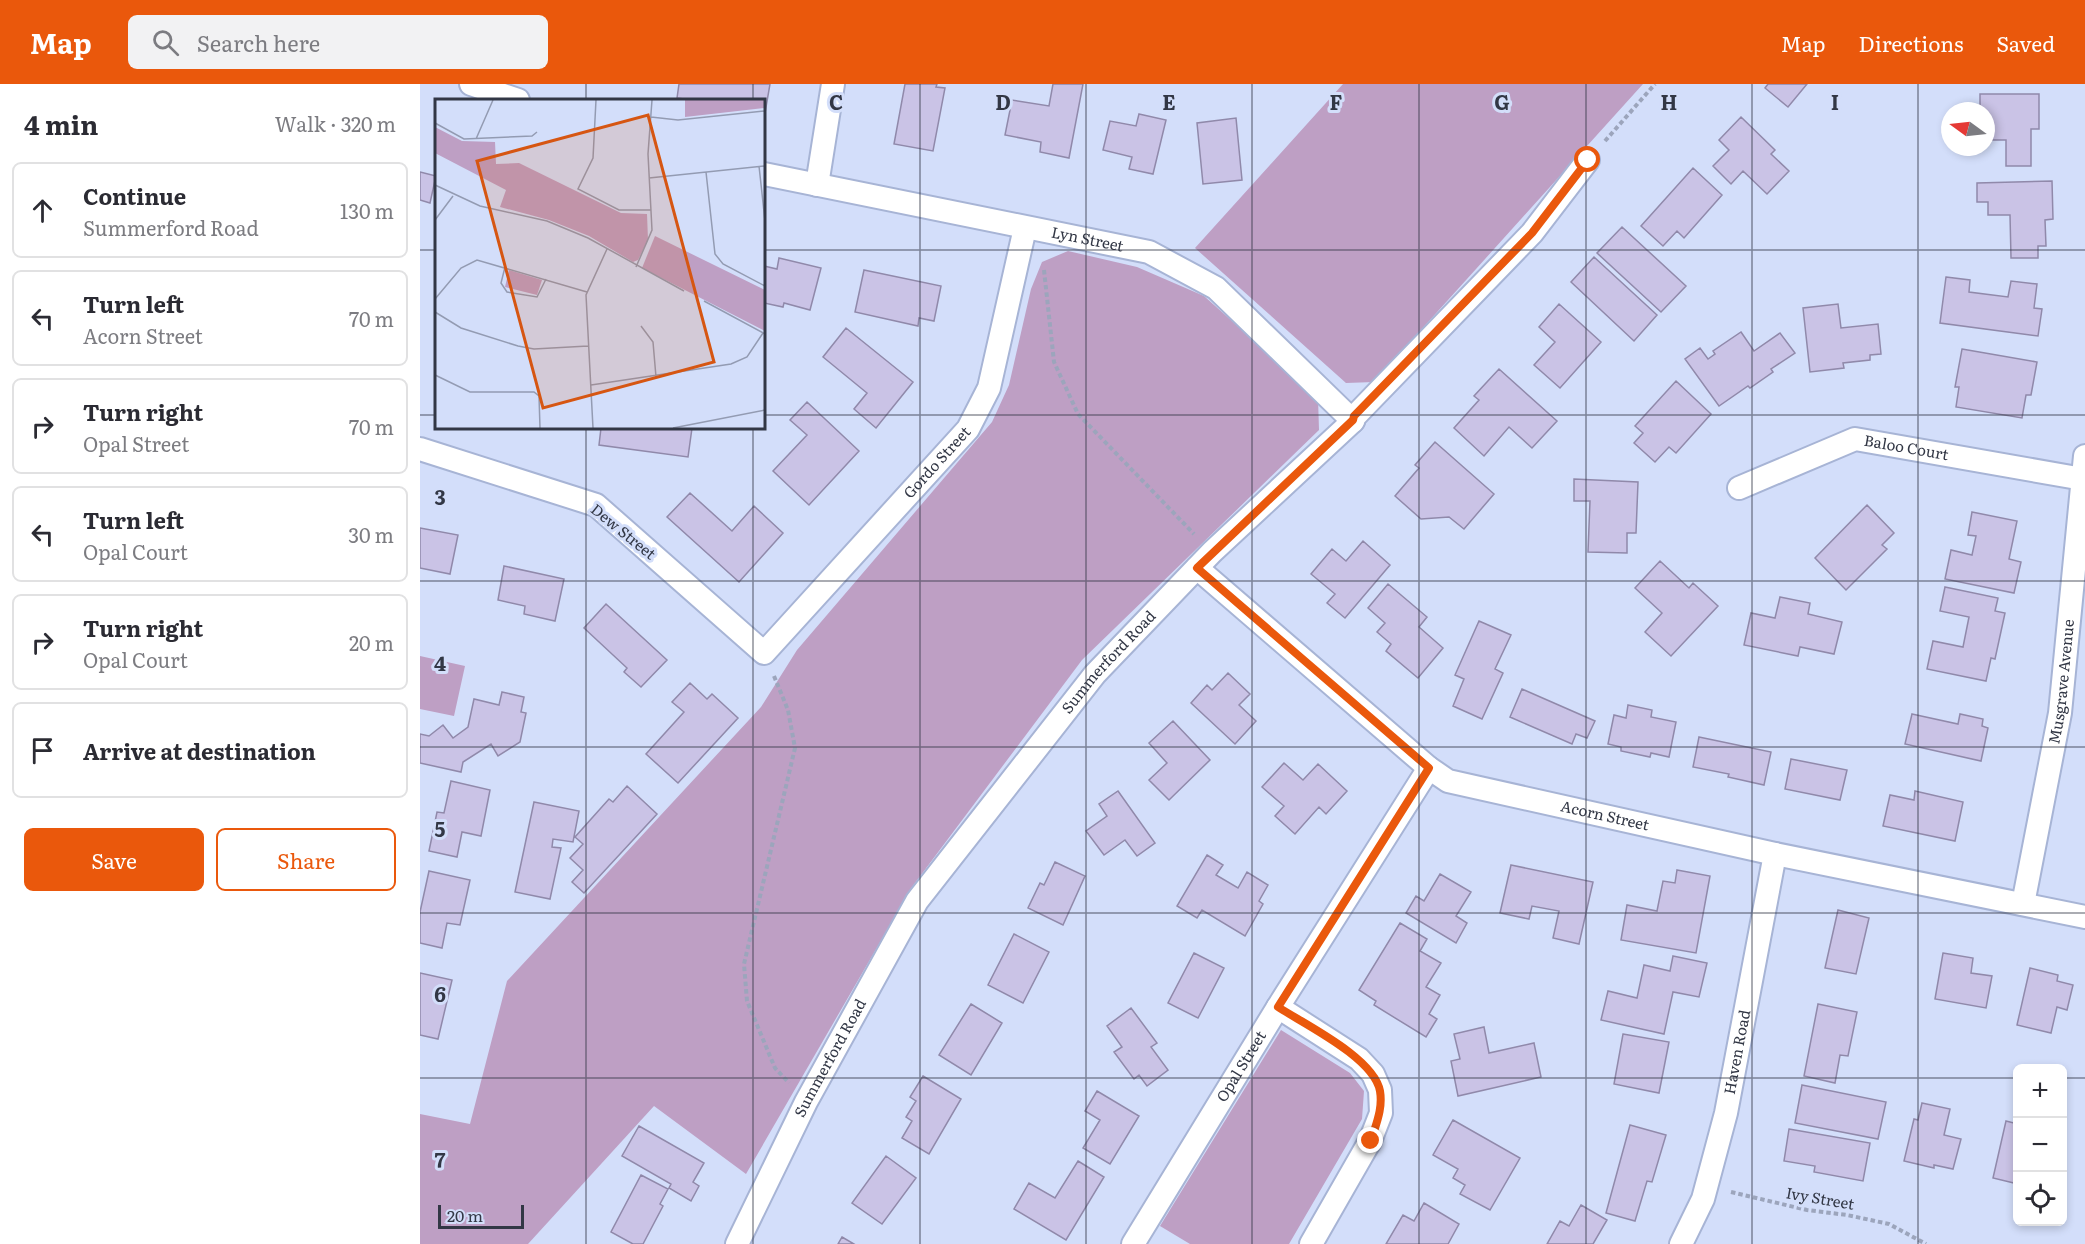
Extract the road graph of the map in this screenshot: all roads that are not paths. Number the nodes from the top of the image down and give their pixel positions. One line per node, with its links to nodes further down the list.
1 (471, 84): 3 (street)
2 (833, 84): 6 (street)
3 (515, 99)
4 (1588, 160): 8 (street, Summerford Road)
5 (765, 174): 6 (street, Lyn Street)
6 (817, 185): 7 (street, Lyn Street)
7 (1032, 229): 8 (street, Lyn Street); 14 (street, Gordo Street)
8 (1353, 420): 13 (street, Summerford Road)
9 (420, 449): 14 (street, Dew Street)
10 (2085, 456): 11 (street, Musgrave Avenue)
11 (2083, 478): 12 (street, Baloo Court); 17 (street, Musgrave Avenue)
12 (1739, 488)
13 (1205, 560): 15 (street, Acorn Street); 21 (street, Summerford Road)
14 (764, 653)
15 (1429, 768): 16 (street, Acorn Street); 19 (street, Opal Street)
16 (1774, 854): 17 (street, Acorn Street); 23 (street, Haven Road)
17 (2023, 904): 18 (street, Acorn Street)
18 (2085, 917)
19 (1278, 1007): 20 (street, Opal Street); 22 (street)
20 (1135, 1243)
21 (737, 1244)
22 (1311, 1244)
23 (1681, 1244)

